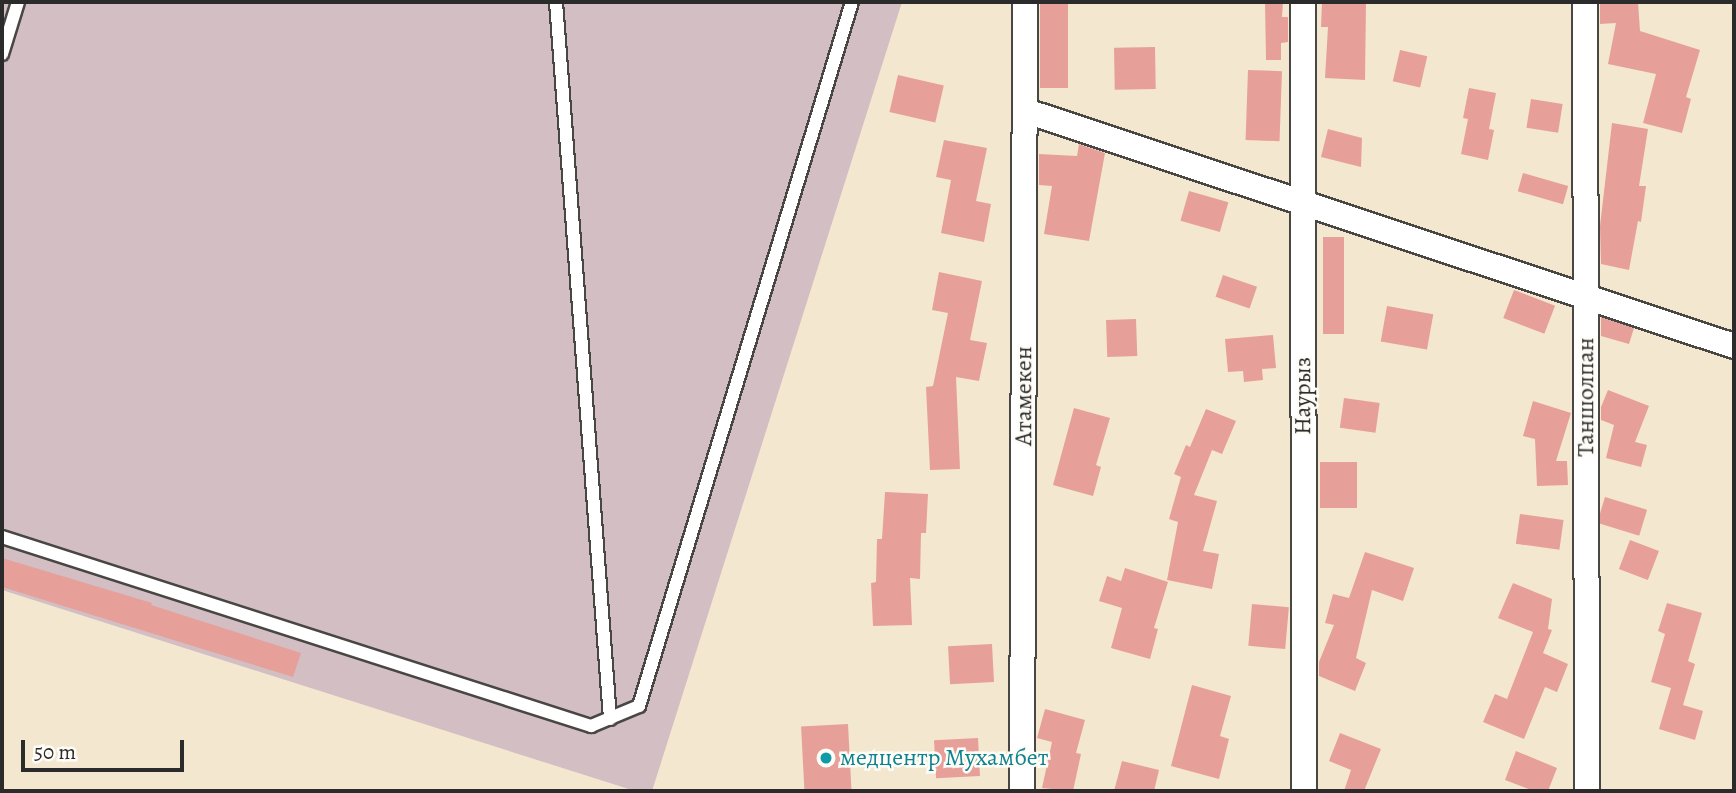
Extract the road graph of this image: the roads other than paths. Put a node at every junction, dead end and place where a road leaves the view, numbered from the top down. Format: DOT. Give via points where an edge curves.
graph roads {
  1 [pos="18,2"];
  2 [pos="556,2"];
  3 [pos="852,2"];
  4 [pos="1025,2"];
  5 [pos="1303,2"];
  6 [pos="1585,2"];
  7 [pos="2,54"];
  8 [pos="1026,111"];
  9 [pos="1302,205"];
  10 [pos="1585,297"];
  11 [pos="1734,346"];
  12 [pos="2,537"];
  13 [pos="610,719"];
  14 [pos="1022,791"];
  15 [pos="1304,791"];
  16 [pos="1587,791"];
  1 -- 7 [label="lane"];
  2 -- 13 [label="lane"];
  3 -- 13 [label="lane" via="639,706"];
  4 -- 8 [label="street, Атамекен"];
  5 -- 9 [label="street, Наурыз"];
  6 -- 10 [label="street, Таншолпан"];
  8 -- 9 [label="street"];
  8 -- 14 [label="street, Атамекен"];
  9 -- 10 [label="street"];
  9 -- 15 [label="street, Наурыз"];
  10 -- 11 [label="street"];
  10 -- 16 [label="street, Таншолпан"];
  12 -- 13 [label="lane" via="591,726"];
}
